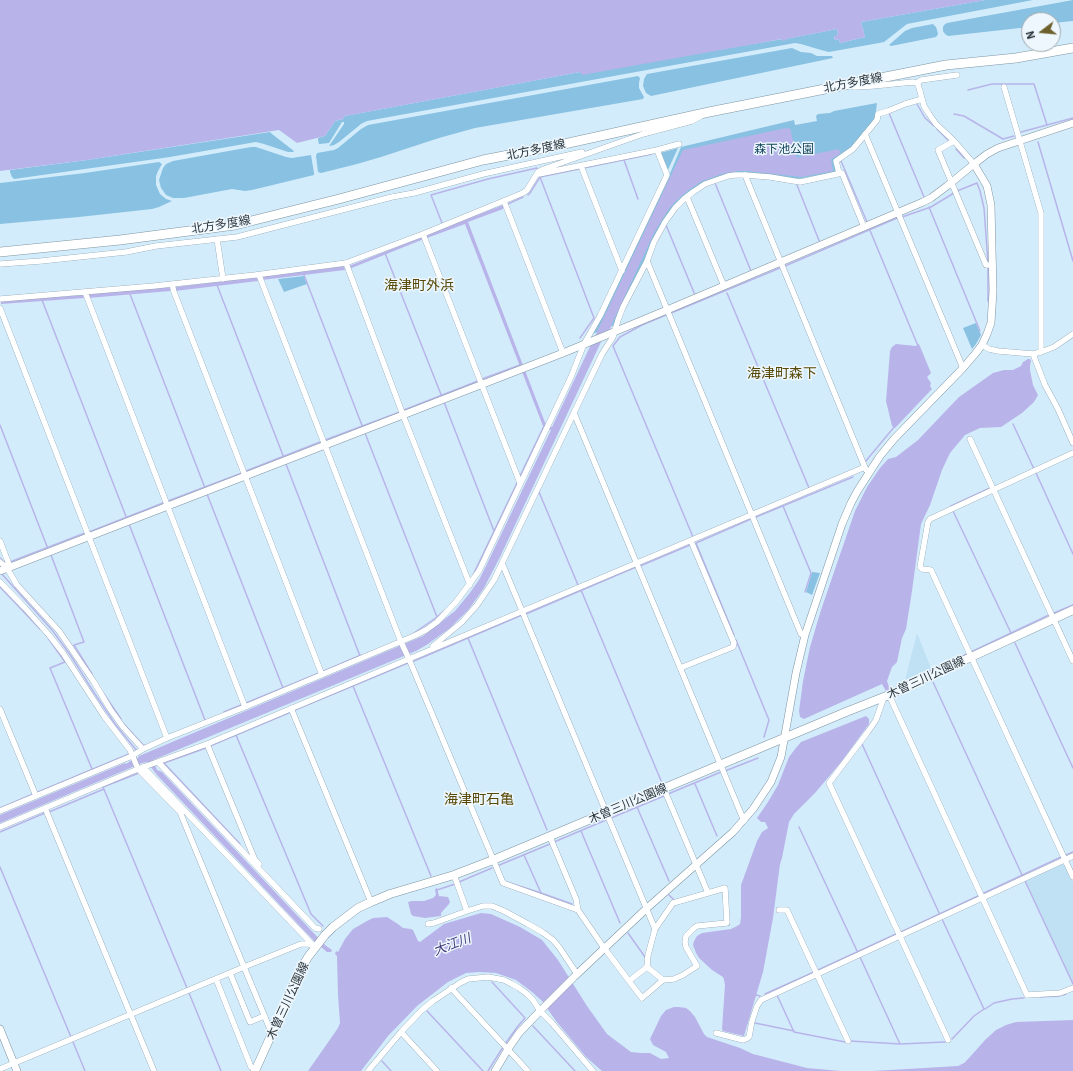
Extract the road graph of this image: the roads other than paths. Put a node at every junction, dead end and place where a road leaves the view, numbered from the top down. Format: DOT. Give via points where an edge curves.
graph roads {
  1 [pos="1073,48"];
  2 [pos="957,75"];
  3 [pos="918,84"];
  4 [pos="1004,87"];
  5 [pos="818,89"];
  6 [pos="922,99"];
  7 [pos="708,112"];
  8 [pos="1073,124"];
  9 [pos="865,134"];
  10 [pos="954,141"];
  11 [pos="1019,142"];
  12 [pos="679,144"];
  13 [pos="599,149"];
  14 [pos="657,150"];
  15 [pos="974,164"];
  16 [pos="581,166"];
  17 [pos="839,173"];
  18 [pos="536,175"];
  19 [pos="744,175"];
  20 [pos="952,182"];
  21 [pos="686,197"];
  22 [pos="504,201"];
  23 [pos="898,213"];
  24 [pos="866,226"];
  25 [pos="423,234"];
  26 [pos="217,239"];
  27 [pos="0,252"];
  28 [pos="647,261"];
  29 [pos="780,262"];
  30 [pos="0,264"];
  31 [pos="346,264"];
  32 [pos="993,265"];
  33 [pos="622,271"];
  34 [pos="259,275"];
  35 [pos="223,279"];
  36 [pos="172,284"];
  37 [pos="724,286"];
  38 [pos="85,292"];
  39 [pos="0,299"];
  40 [pos="0,308"];
  41 [pos="667,310"];
  42 [pos="614,332"];
  43 [pos="1073,336"];
  44 [pos="586,343"];
  45 [pos="982,345"];
  46 [pos="1042,352"];
  47 [pos="563,353"];
  48 [pos="1033,354"];
  49 [pos="963,368"];
  50 [pos="482,384"];
  51 [pos="574,413"];
  52 [pos="404,415"];
  53 [pos="970,438"];
  54 [pos="1073,443"];
  55 [pos="324,445"];
  56 [pos="1073,453"];
  57 [pos="865,467"];
  58 [pos="867,475"];
  59 [pos="245,476"];
  60 [pos="520,483"];
  61 [pos="994,490"];
  62 [pos="168,506"];
  63 [pos="752,515"];
  64 [pos="89,537"];
  65 [pos="0,541"];
  66 [pos="691,541"];
  67 [pos="0,562"];
  68 [pos="502,563"];
  69 [pos="636,563"];
  70 [pos="6,569"];
  71 [pos="12,576"];
  72 [pos="0,582"];
  73 [pos="470,585"];
  74 [pos="1073,610"];
  75 [pos="522,611"];
  76 [pos="1054,619"];
  77 [pos="805,635"];
  78 [pos="401,643"];
  79 [pos="72,645"];
  80 [pos="428,650"];
  81 [pos="971,657"];
  82 [pos="408,658"];
  83 [pos="1073,662"];
  84 [pos="680,668"];
  85 [pos="322,675"];
  86 [pos="886,696"];
  87 [pos="245,707"];
  88 [pos="291,708"];
  89 [pos="0,709"];
  90 [pos="166,738"];
  91 [pos="784,738"];
  92 [pos="207,744"];
  93 [pos="142,750"];
  94 [pos="133,756"];
  95 [pos="157,763"];
  96 [pos="720,765"];
  97 [pos="141,768"];
  98 [pos="664,789"];
  99 [pos="36,796"];
  100 [pos="45,808"];
  101 [pos="0,811"];
  102 [pos="607,813"];
  103 [pos="744,820"];
  104 [pos="0,827"];
  105 [pos="550,836"];
  106 [pos="1073,856"];
  107 [pos="493,860"];
  108 [pos="1065,860"];
  109 [pos="695,865"];
  110 [pos="454,875"];
  111 [pos="1073,877"];
  112 [pos="708,893"];
  113 [pos="982,898"];
  114 [pos="371,902"];
  115 [pos="646,909"];
  116 [pos="578,910"];
  117 [pos="778,910"];
  118 [pos="467,911"];
  119 [pos="428,924"];
  120 [pos="319,929"];
  121 [pos="655,929"];
  122 [pos="900,936"];
  123 [pos="320,942"];
  124 [pos="605,948"];
  125 [pos="244,967"];
  126 [pos="647,967"];
  127 [pos="230,974"];
  128 [pos="817,974"];
  129 [pos="575,975"];
  130 [pos="216,979"];
  131 [pos="663,980"];
  132 [pos="630,981"];
  133 [pos="451,988"];
  134 [pos="1073,988"];
  135 [pos="541,1010"];
  136 [pos="130,1015"];
  137 [pos="264,1016"];
  138 [pos="0,1029"];
  139 [pos="401,1032"];
  140 [pos="716,1033"];
  141 [pos="272,1034"];
  142 [pos="948,1040"];
  143 [pos="848,1041"];
  144 [pos="508,1049"];
  145 [pos="14,1063"];
  146 [pos="0,1069"];
  147 [pos="255,1070"];
  148 [pos="17,1071"];
  149 [pos="154,1071"];
  150 [pos="368,1071"];
  151 [pos="437,1071"];
  152 [pos="494,1071"];
  153 [pos="528,1071"];
  154 [pos="593,1071"];
  1 -- 5 [label="main road, 北方多度線" via="1016,58 946,64"];
  2 -- 3 [label="street" via="921,80"];
  3 -- 5 [label="street" via="913,82"];
  3 -- 6 [label="street"];
  4 -- 11 [label="street"];
  5 -- 7 [label="main road, 北方多度線"];
  6 -- 9 [label="street" via="878,114 877,120"];
  6 -- 10 [label="street" via="936,124"];
  7 -- 13 [label="street" via="692,121"];
  7 -- 27 [label="main road, 北方多度線" via="483,160 235,225"];
  8 -- 11 [label="street"];
  9 -- 17 [label="street" via="853,149 836,160"];
  9 -- 23 [label="street"];
  10 -- 15 [label="street"];
  10 -- 20 [label="street" via="938,150"];
  11 -- 15 [label="street" via="998,148"];
  11 -- 46 [label="street" via="1041,213"];
  12 -- 14 [label="street"];
  13 -- 18 [label="street" via="544,169"];
  13 -- 26 [label="street" via="505,168 237,237"];
  14 -- 16 [label="street"];
  14 -- 33 [label="street" via="667,175"];
  15 -- 20 [label="street"];
  15 -- 32 [label="street" via="987,186 991,204"];
  16 -- 18 [label="street"];
  16 -- 33 [label="street"];
  17 -- 19 [label="street" via="800,182"];
  17 -- 24 [label="street" via="842,173"];
  18 -- 22 [label="street" via="527,190"];
  19 -- 21 [label="street" via="728,176 705,184"];
  19 -- 29 [label="street"];
  20 -- 23 [label="street" via="931,198"];
  20 -- 32 [label="street" via="986,265"];
  21 -- 28 [label="street" via="665,222"];
  21 -- 37 [label="street"];
  22 -- 25 [label="street"];
  22 -- 47 [label="street"];
  23 -- 24 [label="street"];
  23 -- 49 [label="street"];
  24 -- 29 [label="street"];
  25 -- 31 [label="street"];
  25 -- 50 [label="street"];
  26 -- 30 [label="street" via="126,252"];
  26 -- 35 [label="street"];
  28 -- 41 [label="street"];
  28 -- 42 [label="street" via="623,307"];
  29 -- 37 [label="street"];
  29 -- 57 [label="street"];
  31 -- 34 [label="street"];
  31 -- 52 [label="street"];
  32 -- 45 [label="street" via="991,323"];
  33 -- 44 [label="street"];
  34 -- 35 [label="street"];
  34 -- 55 [label="street"];
  35 -- 36 [label="street"];
  36 -- 38 [label="street"];
  36 -- 59 [label="street"];
  37 -- 41 [label="street"];
  38 -- 39 [label="street"];
  38 -- 62 [label="street"];
  40 -- 64 [label="street"];
  41 -- 42 [label="street"];
  41 -- 63 [label="street"];
  42 -- 44 [label="street"];
  42 -- 51 [label="street"];
  43 -- 46 [label="street"];
  44 -- 47 [label="street"];
  44 -- 60 [label="street"];
  45 -- 48 [label="street" via="998,351"];
  45 -- 49 [label="street"];
  46 -- 48 [label="street"];
  47 -- 50 [label="street"];
  48 -- 54 [label="street" via="1045,386"];
  49 -- 58 [label="street" via="894,439"];
  50 -- 52 [label="street"];
  50 -- 60 [label="street"];
  51 -- 68 [label="street"];
  51 -- 69 [label="street"];
  52 -- 55 [label="street"];
  52 -- 73 [label="street"];
  53 -- 61 [label="street"];
  55 -- 59 [label="street"];
  55 -- 78 [label="street"];
  56 -- 61 [label="street"];
  57 -- 58 [label="street"];
  57 -- 63 [label="street"];
  58 -- 77 [label="street" via="842,524"];
  59 -- 62 [label="street"];
  59 -- 85 [label="street"];
  60 -- 73 [label="street"];
  61 -- 76 [label="street"];
  61 -- 81 [label="street" via="930,519 920,567 931,570"];
  62 -- 64 [label="street"];
  62 -- 87 [label="street"];
  63 -- 66 [label="street"];
  63 -- 77 [label="street" via="801,634"];
  64 -- 70 [label="street"];
  64 -- 90 [label="street"];
  65 -- 70 [label="street"];
  66 -- 69 [label="street"];
  66 -- 84 [label="street" via="734,643 733,647"];
  67 -- 70 [label="street"];
  68 -- 75 [label="street"];
  68 -- 80 [label="street" via="477,605 456,628"];
  69 -- 75 [label="street"];
  69 -- 84 [label="street"];
  70 -- 71 [label="street"];
  71 -- 79 [label="street" via="61,629"];
  71 -- 93 [label="street" via="59,631 110,709"];
  72 -- 94 [label="street" via="26,608 63,653"];
  73 -- 78 [label="street" via="437,622"];
  74 -- 76 [label="main road, 木曽三川公園線"];
  75 -- 80 [label="street"];
  75 -- 102 [label="street"];
  76 -- 81 [label="main road, 木曽三川公園線"];
  76 -- 83 [label="street"];
  77 -- 91 [label="street"];
  78 -- 82 [label="street"];
  78 -- 85 [label="street"];
  80 -- 82 [label="street"];
  81 -- 86 [label="main road, 木曽三川公園線"];
  81 -- 108 [label="street"];
  82 -- 88 [label="street"];
  82 -- 107 [label="street"];
  84 -- 96 [label="street"];
  85 -- 87 [label="street"];
  86 -- 91 [label="main road, 木曽三川公園線"];
  86 -- 113 [label="street"];
  86 -- 122 [label="street" via="876,720 829,783"];
  87 -- 90 [label="street"];
  88 -- 92 [label="street"];
  88 -- 114 [label="street"];
  89 -- 99 [label="street"];
  90 -- 93 [label="street"];
  91 -- 96 [label="main road, 木曽三川公園線"];
  91 -- 103 [label="street" via="781,757 770,782"];
  92 -- 95 [label="street"];
  92 -- 120 [label="street" via="255,860"];
  93 -- 94 [label="street"];
  94 -- 97 [label="street"];
  94 -- 99 [label="street"];
  95 -- 97 [label="street"];
  95 -- 120 [label="street" via="315,928"];
  96 -- 98 [label="main road, 木曽三川公園線"];
  96 -- 103 [label="street"];
  97 -- 100 [label="street"];
  97 -- 123 [label="street"];
  97 -- 125 [label="street" via="180,812"];
  98 -- 102 [label="main road, 木曽三川公園線"];
  98 -- 109 [label="street"];
  99 -- 101 [label="street"];
  100 -- 104 [label="street"];
  100 -- 136 [label="street"];
  102 -- 105 [label="main road, 木曽三川公園線"];
  102 -- 115 [label="street"];
  103 -- 109 [label="street"];
  105 -- 107 [label="main road, 木曽三川公園線"];
  105 -- 116 [label="street" via="576,899"];
  106 -- 108 [label="street"];
  107 -- 110 [label="main road, 木曽三川公園線"];
  107 -- 116 [label="street" via="502,883"];
  108 -- 111 [label="street"];
  108 -- 113 [label="street"];
  109 -- 112 [label="street"];
  109 -- 115 [label="street"];
  110 -- 114 [label="main road, 木曽三川公園線"];
  110 -- 118 [label="street"];
  112 -- 121 [label="street" via="673,904"];
  112 -- 131 [label="street" via="725,888 726,923 694,928 686,936 685,942 697,966 674,979"];
  113 -- 122 [label="street"];
  113 -- 134 [label="street" via="1027,995 1060,993"];
  114 -- 123 [label="main road, 木曽三川公園線" via="346,917"];
  115 -- 121 [label="street"];
  115 -- 124 [label="street"];
  116 -- 124 [label="street"];
  117 -- 128 [label="street" via="787,910"];
  118 -- 119 [label="street"];
  118 -- 129 [label="street" via="492,906 542,932 559,947"];
  120 -- 123 [label="street"];
  121 -- 126 [label="street"];
  122 -- 128 [label="street"];
  122 -- 142 [label="street"];
  123 -- 125 [label="street" via="301,944"];
  123 -- 141 [label="main road, 木曽三川公園線" via="301,969"];
  124 -- 129 [label="street"];
  124 -- 132 [label="street"];
  125 -- 127 [label="street"];
  125 -- 137 [label="street"];
  126 -- 131 [label="street"];
  126 -- 132 [label="street"];
  127 -- 130 [label="street"];
  127 -- 137 [label="street" via="250,1022"];
  128 -- 140 [label="street" via="761,1000 746,1039"];
  128 -- 143 [label="street"];
  129 -- 135 [label="street"];
  130 -- 136 [label="street"];
  130 -- 147 [label="street" via="251,1067"];
  131 -- 132 [label="street" via="642,998"];
  133 -- 135 [label="street" via="468,979 491,977 504,980 519,988"];
  133 -- 139 [label="street" via="433,1000"];
  133 -- 144 [label="street"];
  135 -- 144 [label="street"];
  135 -- 154 [label="street"];
  136 -- 145 [label="street"];
  136 -- 149 [label="street"];
  137 -- 141 [label="street"];
  138 -- 145 [label="street"];
  139 -- 150 [label="street"];
  139 -- 151 [label="street"];
  141 -- 147 [label="main road, 木曽三川公園線"];
  144 -- 152 [label="street"];
  144 -- 153 [label="street"];
  145 -- 146 [label="street"];
  145 -- 148 [label="street"];
}
